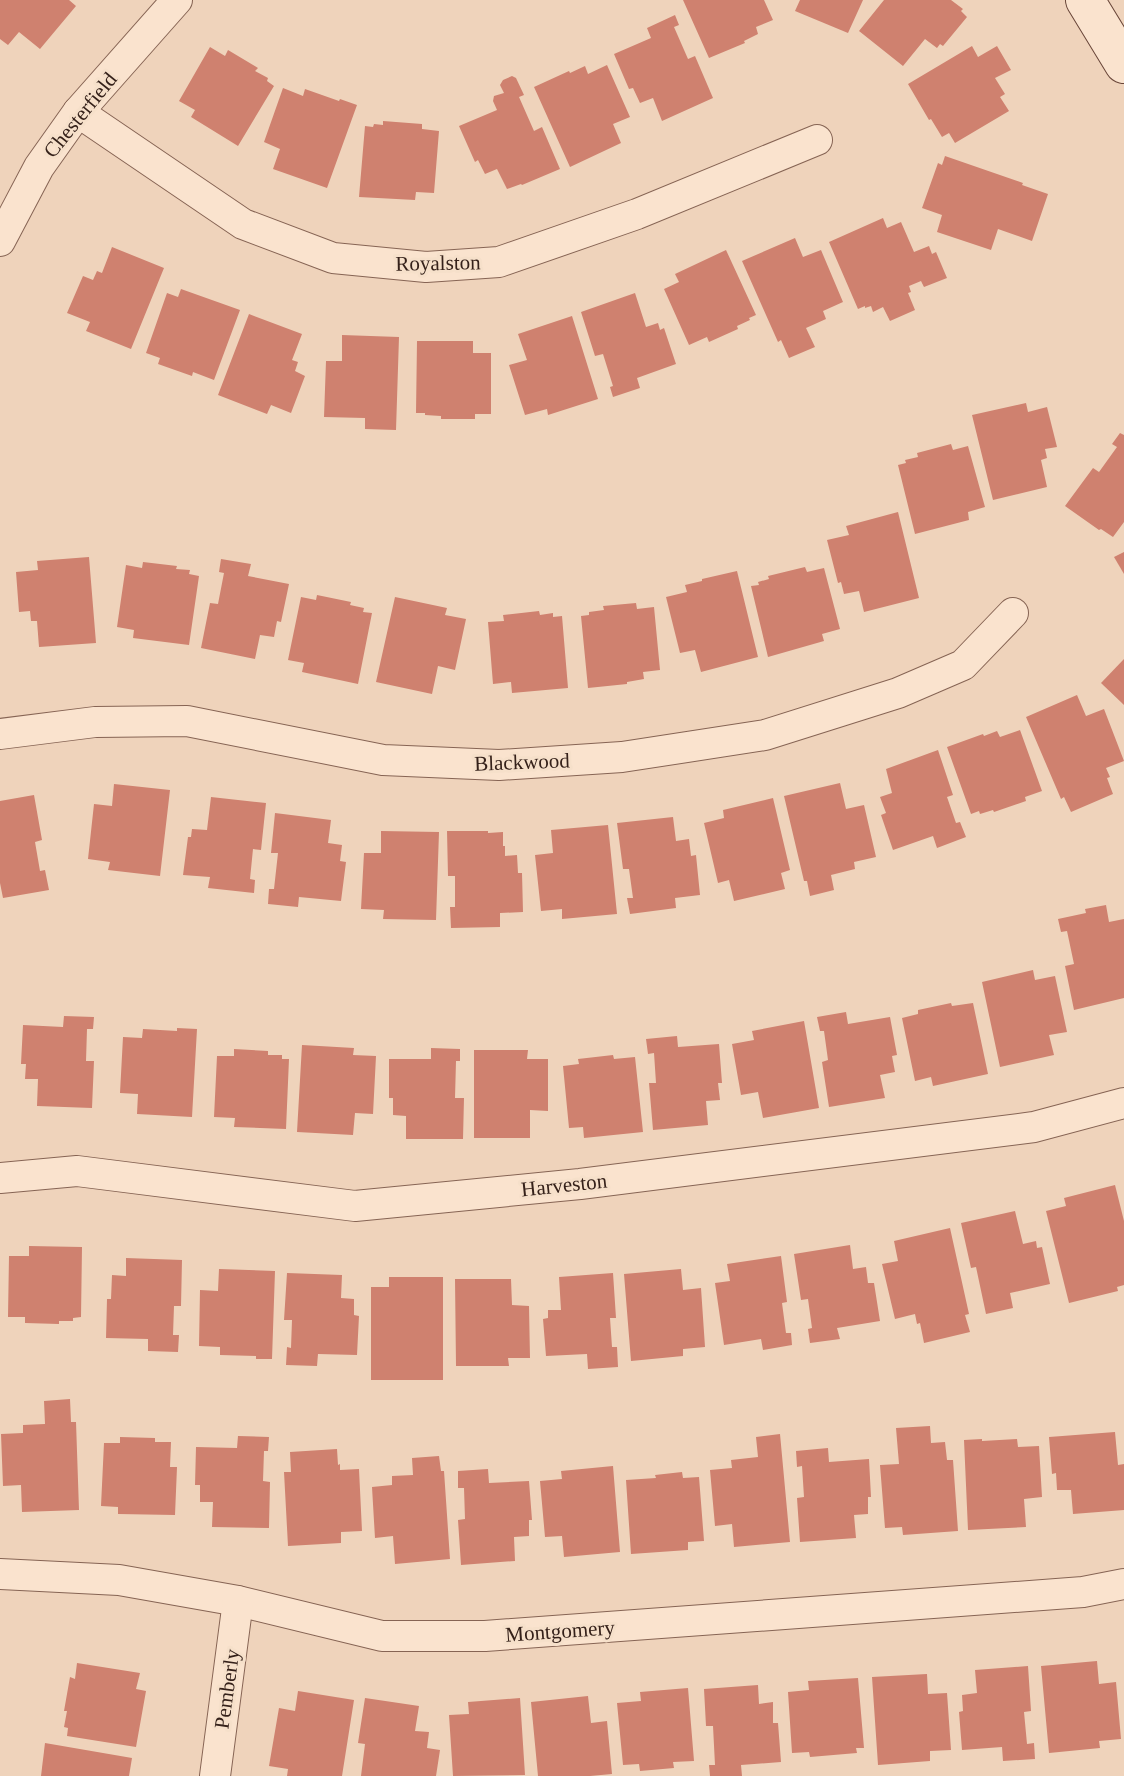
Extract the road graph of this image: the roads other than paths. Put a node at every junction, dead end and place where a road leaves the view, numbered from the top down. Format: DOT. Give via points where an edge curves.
graph roads {
  1 [pos="177,0"];
  2 [pos="1085,0"];
  3 [pos="1124,64"];
  4 [pos="78,112"];
  5 [pos="817,140"];
  6 [pos="0,241"];
  7 [pos="1013,613"];
  8 [pos="0,734"];
  9 [pos="1124,1103"];
  10 [pos="0,1178"];
  11 [pos="0,1574"];
  12 [pos="1124,1584"];
  13 [pos="239,1601"];
  14 [pos="215,1776"];
  1 -- 4 [label="street, Chesterfield"];
  2 -- 3 [label="main road"];
  4 -- 5 [label="street, Royalston" via="243,224 333,258 426,267 499,262 637,214"];
  4 -- 6 [label="street, Chesterfield" via="38,167"];
  7 -- 8 [label="street, Blackwood" via="962,665 898,693 765,735 622,757 499,765 383,760 187,721 95,722"];
  9 -- 10 [label="street, Harveston" via="1034,1127 580,1184 355,1206 77,1171"];
  11 -- 13 [label="street, Montgomery" via="119,1580"];
  12 -- 13 [label="street, Montgomery" via="1083,1592 485,1636 382,1636"];
  13 -- 14 [label="street, Pemberly"];
}
